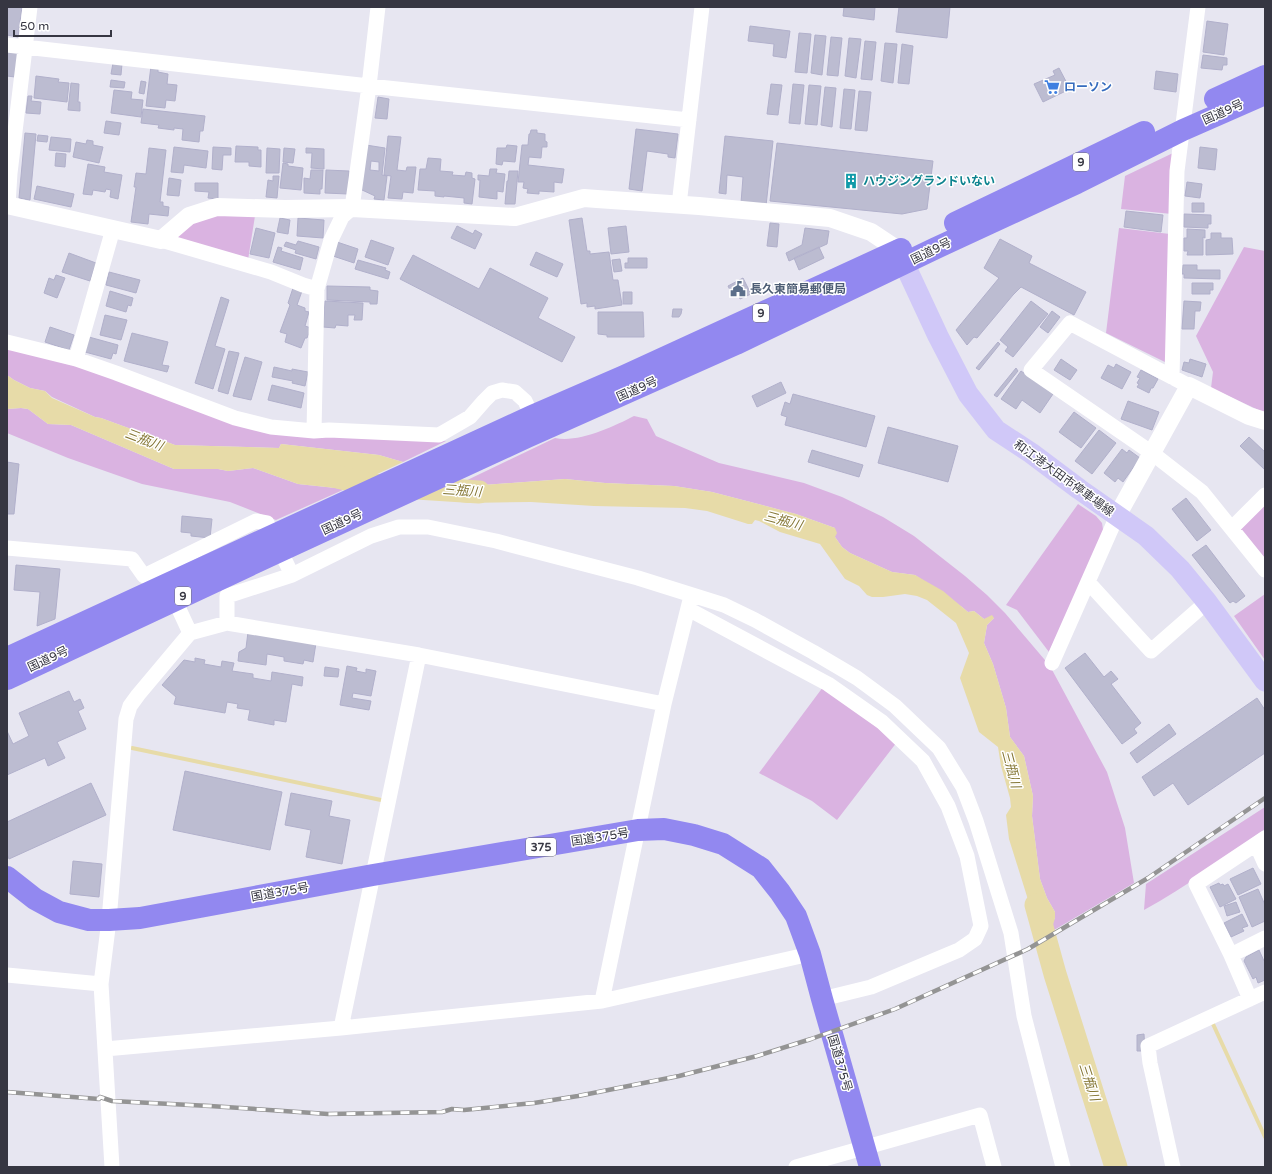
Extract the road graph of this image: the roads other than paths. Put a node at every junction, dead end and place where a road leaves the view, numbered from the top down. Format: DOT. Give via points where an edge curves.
graph roads {
  1 [pos="30,7"];
  2 [pos="378,7"];
  3 [pos="702,7"];
  4 [pos="1198,7"];
  5 [pos="7,45"];
  6 [pos="25,47"];
  7 [pos="1265,76"];
  8 [pos="369,86"];
  9 [pos="1265,94"];
  10 [pos="689,120"];
  11 [pos="1184,121"];
  12 [pos="8,205"];
  13 [pos="679,205"];
  14 [pos="352,208"];
  15 [pos="113,229"];
  16 [pos="161,240"];
  17 [pos="902,257"];
  18 [pos="317,289"];
  19 [pos="7,342"];
  20 [pos="76,359"];
  21 [pos="1172,377"];
  22 [pos="1189,386"];
  23 [pos="576,406"];
  24 [pos="1265,421"];
  25 [pos="530,426"];
  26 [pos="314,431"];
  27 [pos="1152,453"];
  28 [pos="1265,495"];
  29 [pos="1117,516"];
  30 [pos="1232,528"];
  31 [pos="277,543"];
  32 [pos="7,548"];
  33 [pos="1265,570"];
  34 [pos="292,575"];
  35 [pos="1088,582"];
  36 [pos="171,592"];
  37 [pos="692,594"];
  38 [pos="1207,602"];
  39 [pos="688,609"];
  40 [pos="227,623"];
  41 [pos="190,633"];
  42 [pos="419,655"];
  43 [pos="7,658"];
  44 [pos="1052,663"];
  45 [pos="7,679"];
  46 [pos="1265,681"];
  47 [pos="664,704"];
  48 [pos="638,830"];
  49 [pos="1260,841"];
  50 [pos="1265,864"];
  51 [pos="373,875"];
  52 [pos="7,877"];
  53 [pos="109,920"];
  54 [pos="1265,938"];
  55 [pos="810,954"];
  56 [pos="1232,955"];
  57 [pos="7,975"];
  58 [pos="101,984"];
  59 [pos="1265,992"];
  60 [pos="822,999"];
  61 [pos="1250,1000"];
  62 [pos="602,1001"];
  63 [pos="341,1028"];
  64 [pos="106,1049"];
  65 [pos="867,1157"];
  66 [pos="112,1167"];
  67 [pos="796,1167"];
  68 [pos="994,1167"];
  69 [pos="1063,1167"];
  70 [pos="1173,1167"];
  1 -- 6 [label="street"];
  2 -- 8 [label="street"];
  3 -- 10 [label="street"];
  4 -- 11 [label="street"];
  5 -- 6 [label="street"];
  6 -- 8 [label="street"];
  6 -- 12 [label="street"];
  7 -- 11 [label="highway, 国道9号 / 9"];
  8 -- 10 [label="street"];
  8 -- 14 [label="street"];
  9 -- 11 [label="highway, 国道9号 / 9"];
  10 -- 13 [label="street"];
  11 -- 17 [label="highway, 国道9号 / 9"];
  11 -- 21 [label="street" via="1177,171"];
  12 -- 15 [label="street"];
  13 -- 14 [label="street" via="584,198 515,217"];
  13 -- 17 [label="street" via="830,218 872,232"];
  14 -- 16 [label="street" via="217,207 189,216"];
  14 -- 18 [label="street" via="342,217 331,240"];
  15 -- 16 [label="street"];
  15 -- 20 [label="street"];
  16 -- 18 [label="street" via="271,272"];
  17 -- 23 [label="highway, 国道9号 / 9" via="624,376"];
  17 -- 23 [label="highway, 国道9号 / 9" via="736,344 642,387"];
  17 -- 29 [label="main road, 和江港大田市停車場線" via="968,394 996,430"];
  18 -- 26 [label="street"];
  19 -- 20 [label="street"];
  20 -- 26 [label="street" via="235,418 272,427"];
  21 -- 22 [label="street"];
  21 -- 27 [label="street" via="1070,323 1031,370"];
  22 -- 24 [label="street" via="1249,416"];
  22 -- 27 [label="street"];
  23 -- 25 [label="highway, 国道9号 / 9"];
  25 -- 26 [label="street" via="525,401 515,392 502,390 484,400 470,417 439,435"];
  25 -- 31 [label="highway, 国道9号 / 9" via="359,514"];
  25 -- 31 [label="highway, 国道9号 / 9" via="498,432 313,517"];
  27 -- 29 [label="street"];
  27 -- 30 [label="street" via="1202,492"];
  28 -- 30 [label="street"];
  29 -- 35 [label="street"];
  29 -- 38 [label="main road, 和江港大田市停車場線" via="1146,536 1180,569"];
  30 -- 33 [label="street"];
  31 -- 32 [label="street" via="267,523 256,521 144,576 132,559"];
  31 -- 34 [label="street"];
  31 -- 36 [label="highway, 国道9号 / 9"];
  34 -- 37 [label="street" via="371,536 399,527 428,527 496,541"];
  34 -- 40 [label="street" via="226,596"];
  35 -- 38 [label="street" via="1151,651"];
  35 -- 44 [label="street"];
  36 -- 41 [label="street"];
  36 -- 43 [label="highway, 国道9号 / 9"];
  36 -- 45 [label="highway, 国道9号 / 9"];
  37 -- 39 [label="street"];
  37 -- 69 [label="street" via="724,605 755,620 857,678 895,706 939,748 963,787 1011,933 1024,1016"];
  38 -- 46 [label="main road, 和江港大田市停車場線"];
  39 -- 47 [label="street"];
  39 -- 60 [label="street" via="828,684 882,722 923,761 948,806 966,856 980,926 975,939 960,950 871,987"];
  40 -- 41 [label="street"];
  40 -- 42 [label="street"];
  41 -- 53 [label="street" via="138,695 130,706 126,719"];
  42 -- 47 [label="street"];
  42 -- 51 [label="street"];
  47 -- 48 [label="street"];
  48 -- 51 [label="highway, 国道375号 / 375"];
  48 -- 55 [label="highway, 国道375号 / 375" via="664,829 702,837 723,844 761,868 796,916"];
  48 -- 62 [label="street"];
  49 -- 50 [label="street"];
  49 -- 56 [label="street" via="1196,884"];
  51 -- 53 [label="highway, 国道375号 / 375" via="140,918"];
  51 -- 63 [label="street"];
  52 -- 53 [label="highway, 国道375号 / 375" via="35,899 59,912 89,920"];
  53 -- 58 [label="street"];
  54 -- 56 [label="street"];
  55 -- 60 [label="highway, 国道375号 / 375"];
  55 -- 62 [label="street"];
  56 -- 61 [label="street"];
  57 -- 58 [label="street"];
  58 -- 64 [label="street"];
  59 -- 61 [label="street"];
  60 -- 65 [label="highway, 国道375号 / 375"];
  61 -- 70 [label="street" via="1148,1046"];
  62 -- 63 [label="street"];
  63 -- 64 [label="street"];
  64 -- 66 [label="street"];
  65 -- 67 [label="street"];
  65 -- 68 [label="street" via="980,1115"];
}
